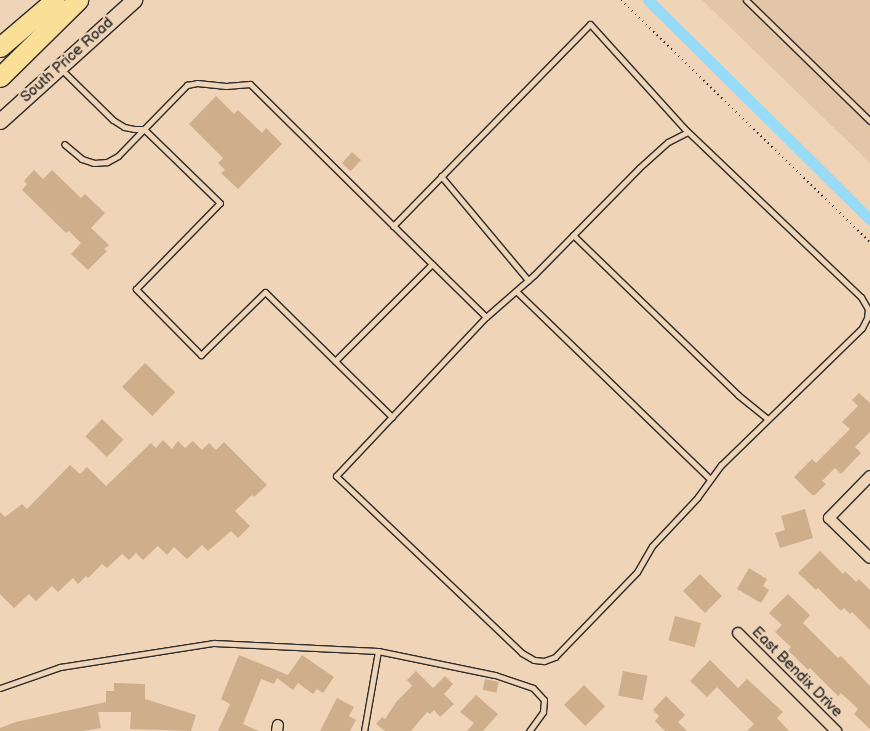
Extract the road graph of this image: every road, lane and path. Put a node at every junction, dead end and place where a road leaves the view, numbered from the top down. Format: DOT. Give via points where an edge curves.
graph roads {
  1 [pos="55,0"];
  2 [pos="78,0"];
  3 [pos="134,0"];
  4 [pos="620,0"];
  5 [pos="746,0"];
  6 [pos="0,47"];
  7 [pos="58,66"];
  8 [pos="0,77"];
  9 [pos="0,121"];
  10 [pos="870,121"];
  11 [pos="144,129"];
  12 [pos="688,132"];
  13 [pos="64,144"];
  14 [pos="441,176"];
  15 [pos="393,226"];
  16 [pos="573,235"];
  17 [pos="870,242"];
  18 [pos="432,264"];
  19 [pos="528,280"];
  20 [pos="516,291"];
  21 [pos="486,317"];
  22 [pos="335,361"];
  23 [pos="392,417"];
  24 [pos="768,419"];
  25 [pos="870,476"];
  26 [pos="710,479"];
  27 [pos="870,558"];
  28 [pos="738,633"];
  29 [pos="378,651"];
  30 [pos="0,688"];
  31 [pos="364,731"];
  32 [pos="529,731"];
  33 [pos="836,731"];
  1 -- 6 [label="highway"];
  2 -- 8 [label="highway"];
  3 -- 7 [label="main road, South Price Road"];
  4 -- 17 [label="path"];
  5 -- 10 [label="lane"];
  7 -- 9 [label="main road, South Price Road"];
  7 -- 11 [label="lane" via="113,120 124,127"];
  11 -- 13 [label="lane" via="118,156 107,162 94,163 82,159"];
  11 -- 15 [label="lane" via="188,85 197,82 226,86 250,84"];
  11 -- 22 [label="lane" via="220,203 136,289 201,355 264,292"];
  12 -- 14 [label="lane" via="590,24"];
  12 -- 16 [label="lane" via="668,142"];
  12 -- 24 [label="lane" via="861,297 868,308 862,328"];
  14 -- 15 [label="lane"];
  14 -- 19 [label="lane"];
  15 -- 18 [label="lane"];
  16 -- 19 [label="lane"];
  16 -- 24 [label="lane" via="738,395"];
  18 -- 21 [label="lane"];
  18 -- 22 [label="lane"];
  19 -- 20 [label="lane"];
  20 -- 21 [label="lane"];
  20 -- 26 [label="lane"];
  21 -- 23 [label="lane"];
  22 -- 23 [label="lane"];
  23 -- 26 [label="lane" via="336,476 522,653 534,660 555,657 637,572 652,546 698,497"];
  24 -- 26 [label="lane"];
  25 -- 27 [label="street" via="829,518"];
  28 -- 33 [label="street, East Bendix Drive"];
  29 -- 30 [label="lane" via="214,643 60,667"];
  29 -- 31 [label="lane"];
  29 -- 32 [label="lane" via="495,675 533,688 544,700 543,712"];
}
